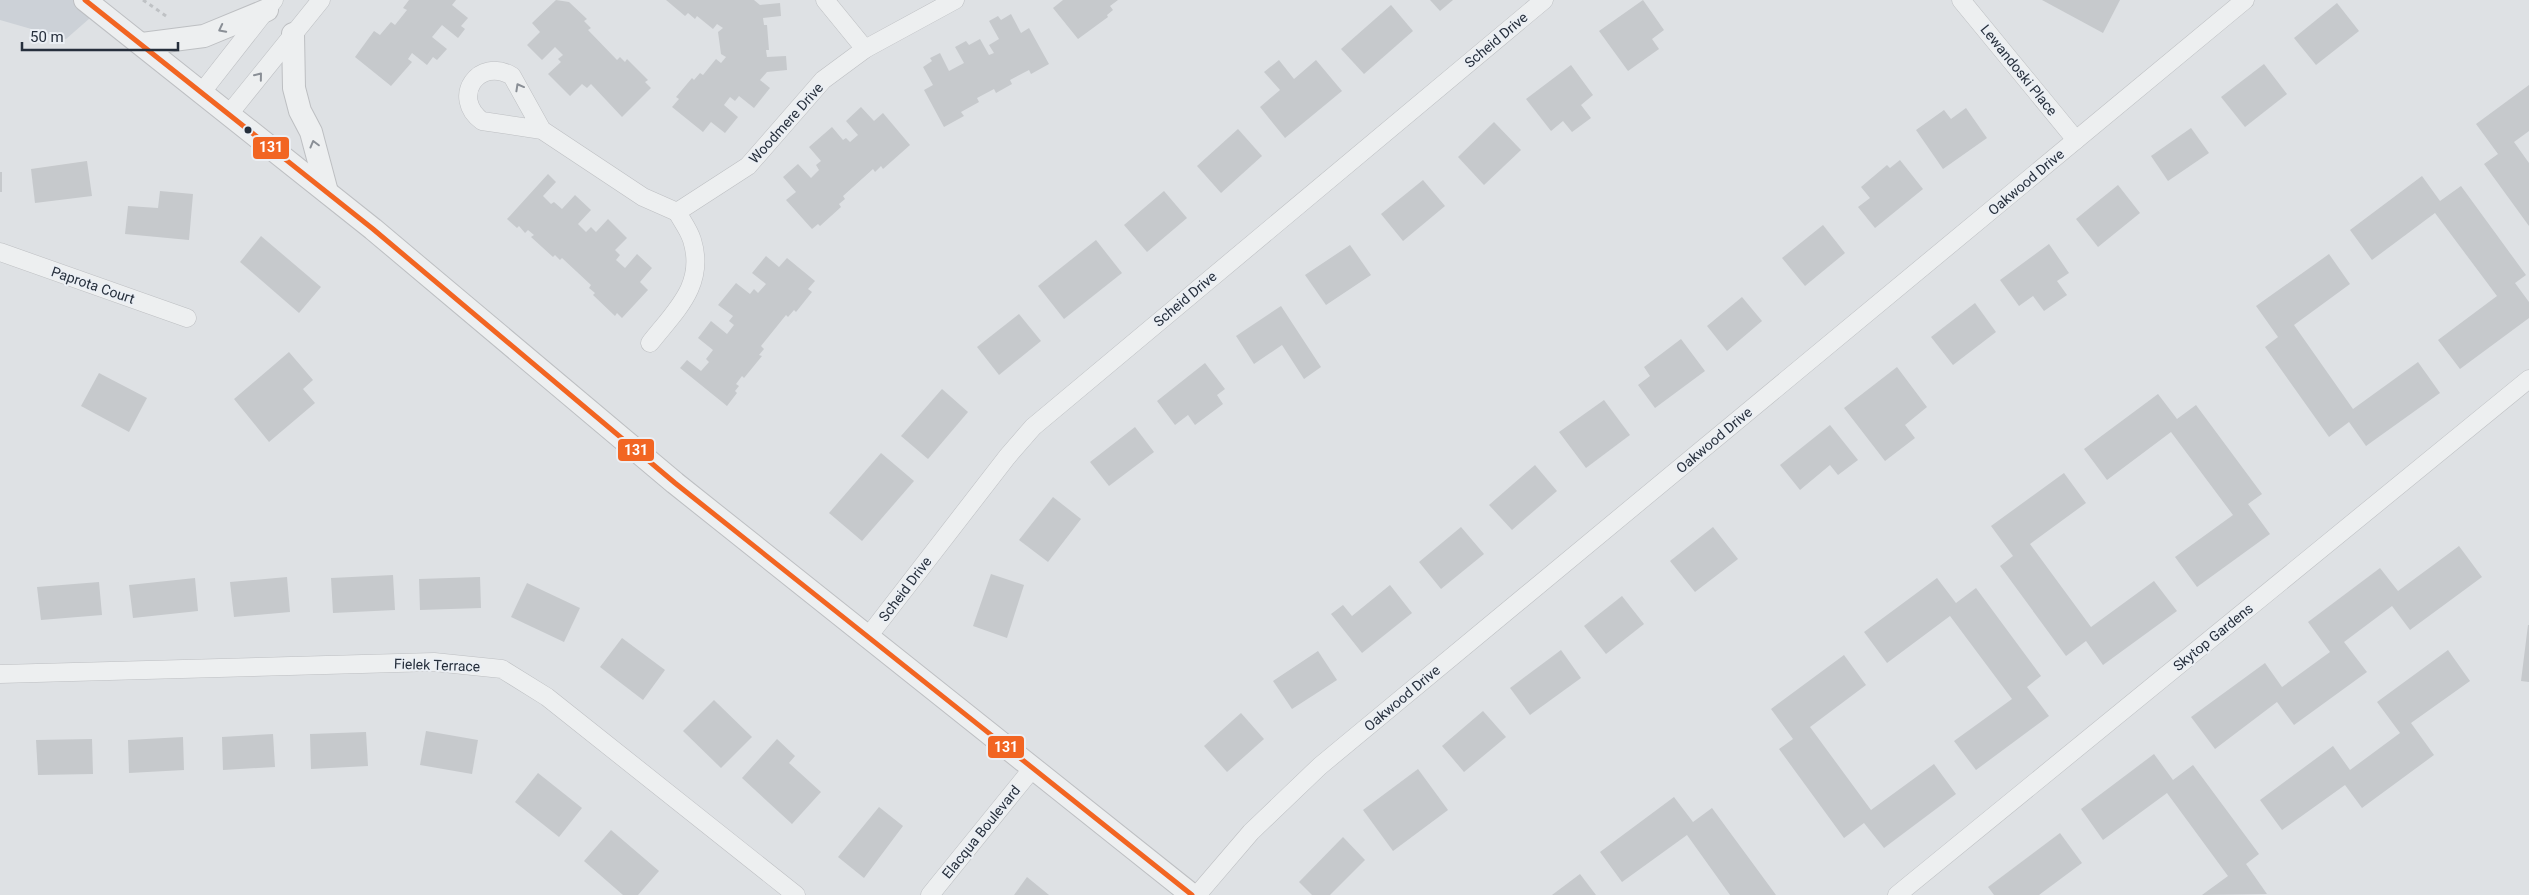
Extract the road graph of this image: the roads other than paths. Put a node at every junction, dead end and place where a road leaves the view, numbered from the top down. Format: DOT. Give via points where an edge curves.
graph roads {
  1 [pos="85,0"];
  2 [pos="321,0"];
  3 [pos="825,0"];
  4 [pos="954,0"];
  5 [pos="1544,0"];
  6 [pos="1961,0"];
  7 [pos="2245,0"];
  8 [pos="270,5"];
  9 [pos="293,34"];
  10 [pos="142,44"];
  11 [pos="865,50"];
  12 [pos="202,92"];
  13 [pos="229,114"];
  14 [pos="542,130"];
  15 [pos="2076,140"];
  16 [pos="326,192"];
  17 [pos="677,212"];
  18 [pos="0,252"];
  19 [pos="187,318"];
  20 [pos="650,343"];
  21 [pos="2529,379"];
  22 [pos="867,638"];
  23 [pos="0,674"];
  24 [pos="1032,769"];
  25 [pos="796,895"];
  26 [pos="930,895"];
  27 [pos="1192,895"];
  28 [pos="1197,895"];
  29 [pos="1897,895"];
  1 -- 10 [label="street"];
  2 -- 9 [label="street"];
  3 -- 11 [label="street"];
  4 -- 11 [label="street, Woodmere Drive"];
  5 -- 22 [label="street, Scheid Drive" via="1033,427"];
  6 -- 15 [label="street, Lewandoski Place"];
  7 -- 15 [label="street, Oakwood Drive"];
  8 -- 10 [label="street, one-way" via="204,36"];
  8 -- 12 [label="street"];
  13 -- 9 [label="street, one-way"];
  16 -- 9 [label="street, one-way" via="294,88"];
  10 -- 12 [label="street"];
  11 -- 17 [label="street, Woodmere Drive" via="823,80 748,166"];
  12 -- 13 [label="street"];
  13 -- 16 [label="street"];
  14 -- 17 [label="street" via="643,197"];
  15 -- 28 [label="street, Oakwood Drive" via="1320,766 1251,832"];
  16 -- 22 [label="street" via="675,483"];
  17 -- 20 [label="street" via="692,240 696,266 690,293"];
  18 -- 19 [label="street, Paprota Court"];
  21 -- 29 [label="street, Skytop Gardens"];
  22 -- 24 [label="street"];
  23 -- 25 [label="street, Fielek Terrace" via="434,662 502,669 547,697"];
  24 -- 26 [label="street, Elacqua Boulevard"];
  24 -- 27 [label="street"];
}
